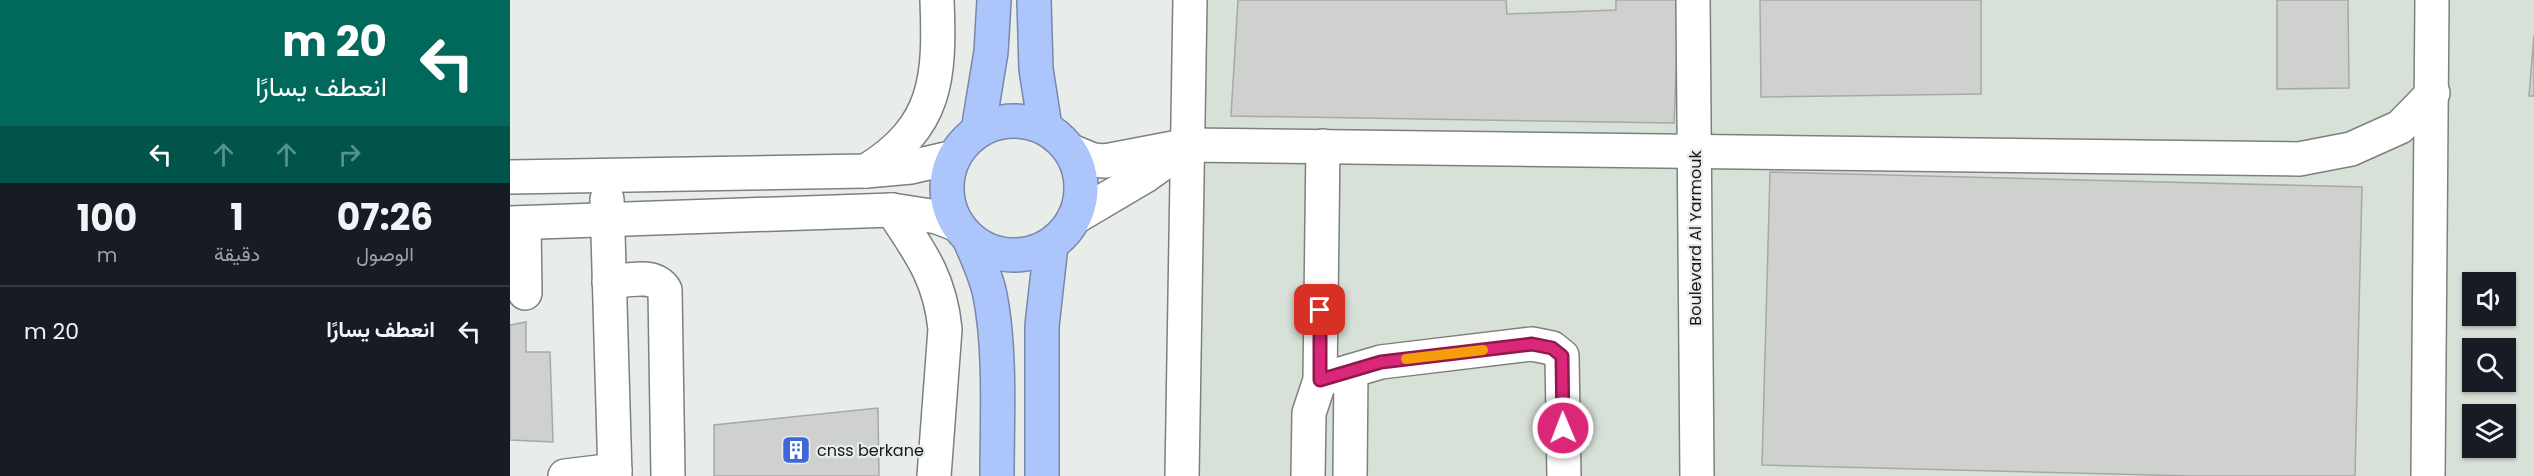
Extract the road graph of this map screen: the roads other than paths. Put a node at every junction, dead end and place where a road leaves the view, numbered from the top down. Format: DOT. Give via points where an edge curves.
graph roads {
  1 [pos="937,0"];
  2 [pos="993,0"];
  3 [pos="1034,0"];
  4 [pos="1190,0"];
  5 [pos="1693,0"];
  6 [pos="2432,0"];
  7 [pos="2433,93"];
  8 [pos="1045,127"];
  9 [pos="978,131"];
  10 [pos="1188,145"];
  11 [pos="1323,146"];
  12 [pos="1071,151"];
  13 [pos="1694,151"];
  14 [pos="954,157"];
  15 [pos="866,171"];
  16 [pos="607,175"];
  17 [pos="510,177"];
  18 [pos="892,210"];
  19 [pos="1074,218"];
  20 [pos="608,220"];
  21 [pos="517,223"];
  22 [pos="964,232"];
  23 [pos="1051,245"];
  24 [pos="609,282"];
  25 [pos="525,293"];
  26 [pos="1351,371"];
  27 [pos="1320,380"];
  28 [pos="615,473"];
  29 [pos="565,476"];
  30 [pos="668,476"];
  31 [pos="934,476"];
  32 [pos="998,476"];
  33 [pos="1042,476"];
  34 [pos="1182,476"];
  35 [pos="1308,476"];
  36 [pos="1350,476"];
  37 [pos="1564,476"];
  38 [pos="1697,476"];
  39 [pos="2428,476"];
  1 -- 15 [label="street" via="938,68 926,108 902,145"];
  2 -- 9 [label="highway" via="991,52"];
  3 -- 8 [label="highway" via="1036,69"];
  4 -- 10 [label="street"];
  5 -- 13 [label="street, Boulevard Al Yarmouk"];
  6 -- 7 [label="street"];
  7 -- 13 [label="street" via="2400,127 2351,149 2299,159"];
  7 -- 39 [label="street"];
  8 -- 9 [label="highway" via="1011,120"];
  8 -- 12 [label="highway"];
  9 -- 14 [label="highway"];
  10 -- 11 [label="street"];
  10 -- 12 [label="street" via="1105,161"];
  10 -- 19 [label="street"];
  10 -- 34 [label="street"];
  11 -- 13 [label="street"];
  11 -- 27 [label="street"];
  12 -- 19 [label="highway" via="1082,184"];
  13 -- 38 [label="street, Boulevard Al Yarmouk"];
  14 -- 15 [label="street" via="911,167"];
  14 -- 22 [label="highway" via="947,192"];
  15 -- 16 [label="street"];
  16 -- 17 [label="street"];
  16 -- 20 [label="street"];
  18 -- 20 [label="street"];
  18 -- 22 [label="street" via="915,212"];
  18 -- 31 [label="street" via="927,263 943,308 945,330"];
  19 -- 23 [label="highway"];
  20 -- 21 [label="street"];
  20 -- 24 [label="street"];
  21 -- 25 [label="street"];
  22 -- 23 [label="highway" via="984,248 1001,254 1035,252"];
  22 -- 32 [label="highway" via="990,294"];
  23 -- 33 [label="highway" via="1041,336"];
  24 -- 28 [label="street"];
  24 -- 30 [label="street" via="654,279 665,290"];
  26 -- 27 [label="street"];
  26 -- 36 [label="street"];
  26 -- 37 [label="street" via="1381,362 1532,344 1552,348 1562,356"];
  27 -- 35 [label="street" via="1309,413"];
  28 -- 29 [label="street"];
}
